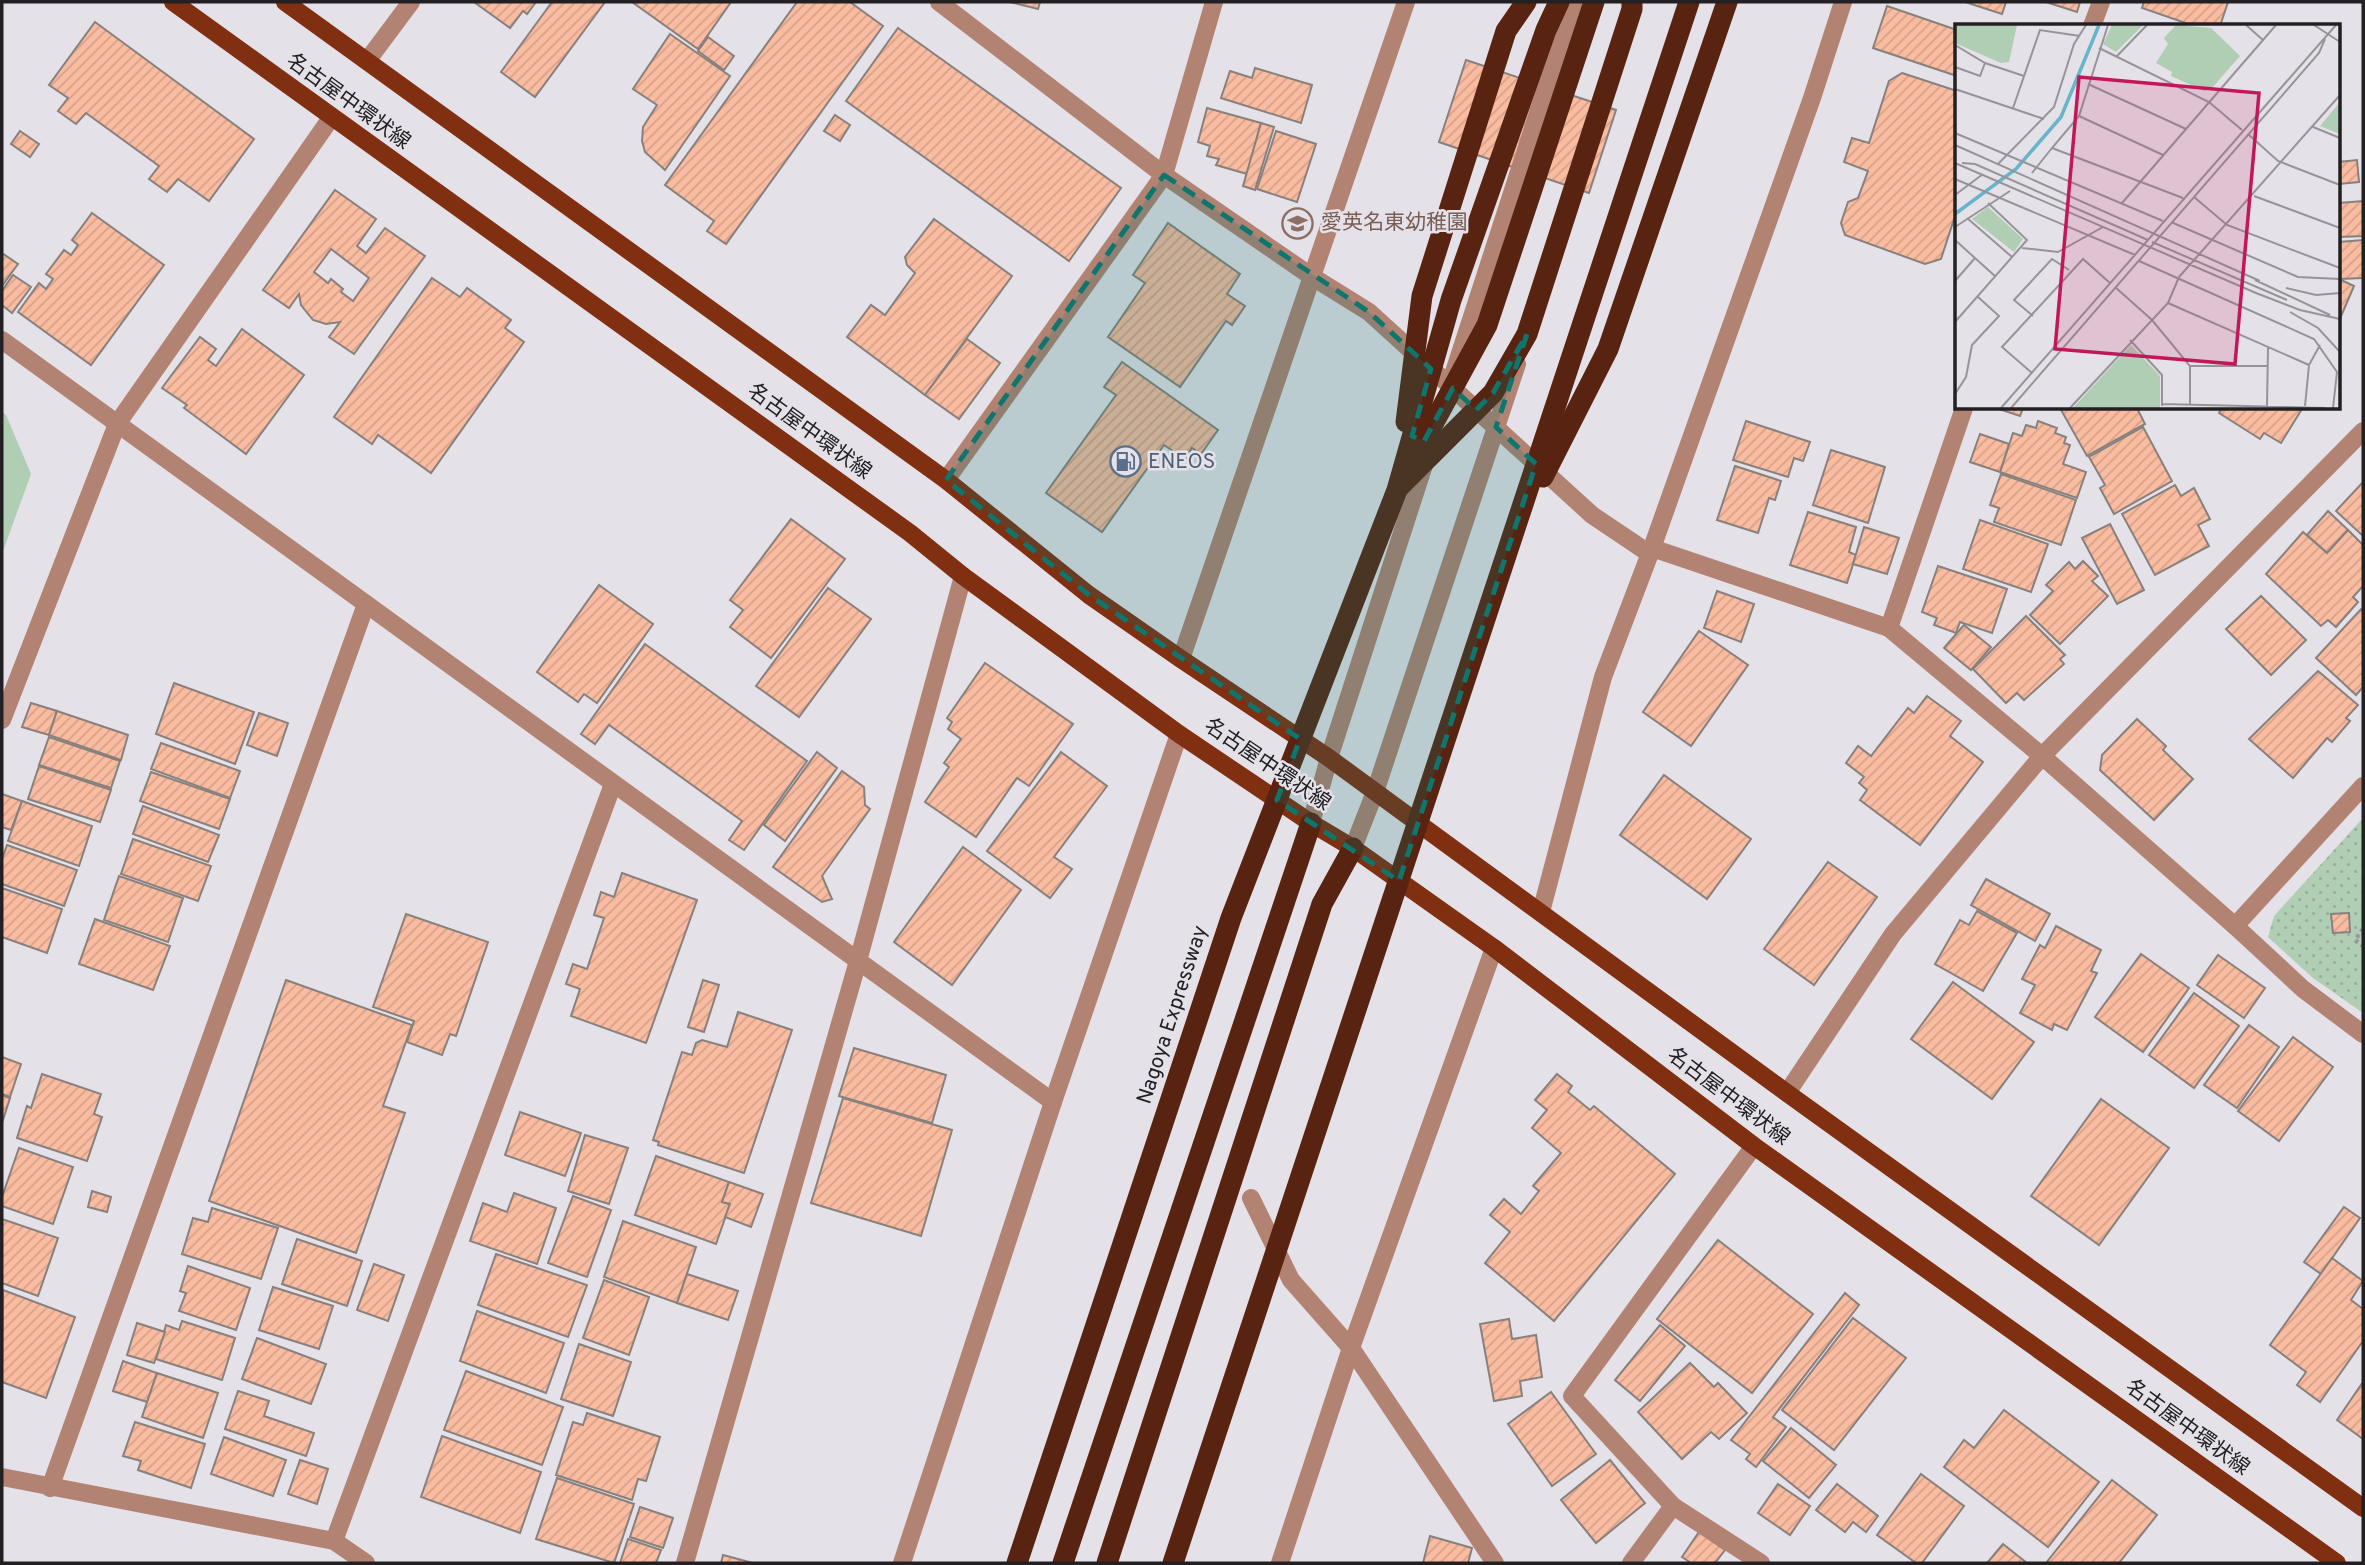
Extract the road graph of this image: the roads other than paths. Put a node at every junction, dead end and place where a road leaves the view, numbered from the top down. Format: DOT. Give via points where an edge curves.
graph roads {
  1 [pos="173,2"];
  2 [pos="285,2"];
  3 [pos="411,2"];
  4 [pos="939,2"];
  5 [pos="1214,2"];
  6 [pos="1406,2"];
  7 [pos="1527,2"];
  8 [pos="1559,2"];
  9 [pos="1574,2"];
  10 [pos="1594,2"];
  11 [pos="1635,2"];
  12 [pos="1689,2"];
  13 [pos="1727,2"];
  14 [pos="1843,2"];
  15 [pos="2101,2"];
  16 [pos="2093,24"];
  17 [pos="367,61"];
  18 [pos="331,118"];
  19 [pos="1164,175"];
  20 [pos="1311,276"];
  21 [pos="2,340"];
  22 [pos="1450,386"];
  23 [pos="1963,410"];
  24 [pos="117,424"];
  25 [pos="1496,427"];
  26 [pos="2363,431"];
  27 [pos="946,480"];
  28 [pos="1397,490"];
  29 [pos="1512,538"];
  30 [pos="1651,551"];
  31 [pos="964,576"];
  32 [pos="366,604"];
  33 [pos="1889,628"];
  34 [pos="1181,659"];
  35 [pos="2,720"];
  36 [pos="1179,734"];
  37 [pos="2042,756"];
  38 [pos="1329,758"];
  39 [pos="613,784"];
  40 [pos="2363,786"];
  41 [pos="1375,792"];
  42 [pos="1311,823"];
  43 [pos="1353,848"];
  44 [pos="1541,912"];
  45 [pos="2235,926"];
  46 [pos="1494,948"];
  47 [pos="858,961"];
  48 [pos="2363,1034"];
  49 [pos="1787,1093"];
  50 [pos="1053,1102"];
  51 [pos="1754,1146"];
  52 [pos="1251,1198"];
  53 [pos="1351,1348"];
  54 [pos="2,1477"];
  55 [pos="50,1488"];
  56 [pos="1673,1506"];
  57 [pos="2363,1508"];
  58 [pos="334,1541"];
  59 [pos="366,1563"];
  60 [pos="685,1563"];
  61 [pos="902,1563"];
  62 [pos="1017,1563"];
  63 [pos="1063,1563"];
  64 [pos="1107,1563"];
  65 [pos="1173,1563"];
  66 [pos="1280,1563"];
  67 [pos="1495,1563"];
  68 [pos="1631,1563"];
  69 [pos="1761,1563"];
  70 [pos="2337,1563"];
  1 -- 18 [label="main road, 名古屋中環状線"];
  2 -- 17 [label="main road, 名古屋中環状線"];
  3 -- 17 [label="street"];
  4 -- 19 [label="street"];
  5 -- 19 [label="street"];
  6 -- 20 [label="street"];
  7 -- 28 [label="highway, bridge" via="1506,31 1422,296"];
  8 -- 28 [label="highway, bridge" via="1451,300"];
  9 -- 22 [label="street"];
  10 -- 28 [label="highway, bridge" via="1487,325"];
  11 -- 25 [label="street"];
  11 -- 28 [label="highway, bridge" via="1527,334 1493,393"];
  12 -- 29 [label="highway, bridge"];
  13 -- 29 [label="highway, bridge" via="1608,349"];
  14 -- 30 [label="street"];
  15 -- 16 [label="street"];
  17 -- 27 [label="main road, 名古屋中環状線"];
  18 -- 24 [label="street"];
  18 -- 31 [label="main road, 名古屋中環状線"];
  19 -- 20 [label="street"];
  19 -- 27 [label="street"];
  20 -- 22 [label="street" via="1369,312"];
  20 -- 34 [label="street"];
  21 -- 24 [label="street"];
  22 -- 25 [label="street"];
  22 -- 38 [label="street"];
  23 -- 33 [label="street"];
  24 -- 32 [label="street"];
  24 -- 35 [label="street"];
  25 -- 30 [label="street" via="1592,515"];
  25 -- 41 [label="street"];
  26 -- 37 [label="street"];
  27 -- 34 [label="main road, 名古屋中環状線" via="1089,595"];
  28 -- 62 [label="highway, Nagoya Expressway, bridge" via="1231,918"];
  29 -- 65 [label="highway, bridge"];
  30 -- 33 [label="street"];
  30 -- 44 [label="street" via="1603,677"];
  31 -- 36 [label="main road, 名古屋中環状線"];
  31 -- 47 [label="street"];
  32 -- 39 [label="street"];
  32 -- 55 [label="street"];
  33 -- 37 [label="street"];
  34 -- 38 [label="main road, 名古屋中環状線"];
  36 -- 42 [label="main road, 名古屋中環状線"];
  36 -- 50 [label="street"];
  37 -- 45 [label="street"];
  37 -- 49 [label="street" via="1893,934"];
  38 -- 41 [label="main road, 名古屋中環状線"];
  38 -- 42 [label="street"];
  39 -- 47 [label="street"];
  39 -- 58 [label="street"];
  40 -- 45 [label="street"];
  41 -- 43 [label="street"];
  41 -- 44 [label="main road, 名古屋中環状線"];
  42 -- 43 [label="main road, 名古屋中環状線"];
  42 -- 63 [label="highway"];
  43 -- 46 [label="main road, 名古屋中環状線"];
  43 -- 64 [label="highway" via="1322,904"];
  44 -- 49 [label="main road, 名古屋中環状線"];
  45 -- 48 [label="street" via="2303,989"];
  46 -- 51 [label="main road, 名古屋中環状線"];
  46 -- 53 [label="street"];
  47 -- 50 [label="street"];
  47 -- 60 [label="street"];
  49 -- 57 [label="main road, 名古屋中環状線"];
  50 -- 61 [label="street"];
  51 -- 56 [label="street" via="1572,1396"];
  51 -- 70 [label="main road, 名古屋中環状線"];
  52 -- 53 [label="street" via="1291,1280"];
  53 -- 66 [label="street"];
  53 -- 67 [label="street"];
  54 -- 55 [label="street"];
  55 -- 58 [label="street"];
  56 -- 68 [label="street"];
  56 -- 69 [label="street"];
  58 -- 59 [label="street"];
}
